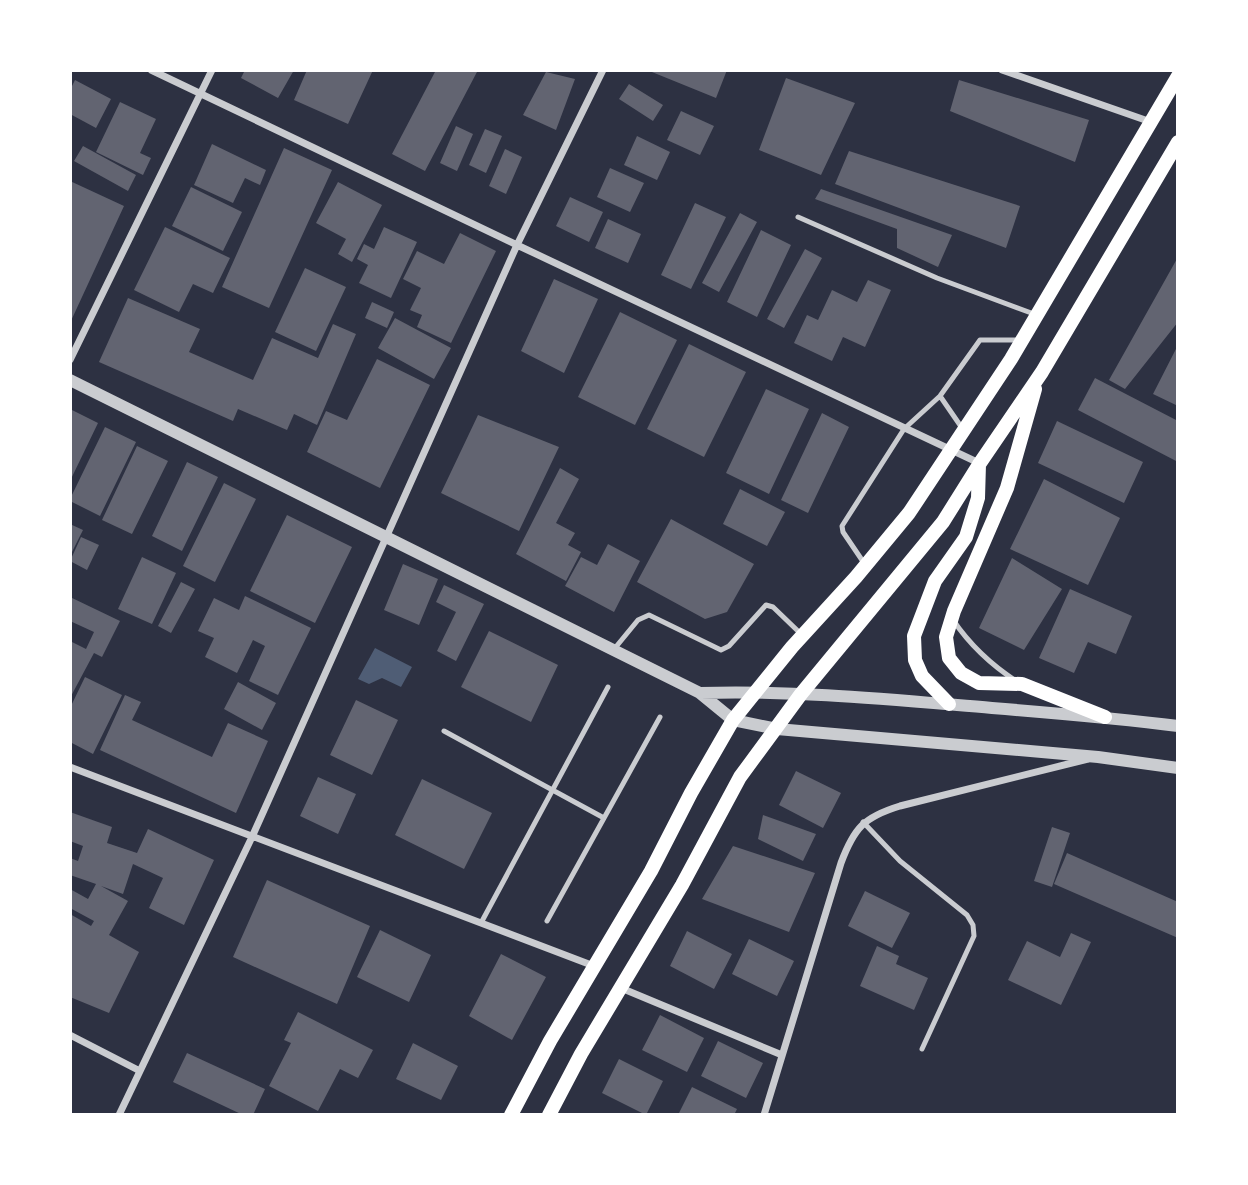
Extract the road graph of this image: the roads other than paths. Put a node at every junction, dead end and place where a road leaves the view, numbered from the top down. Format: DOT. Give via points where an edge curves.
graph roads {
  1 [pos="152,70"];
  2 [pos="212,70"];
  3 [pos="603,70"];
  4 [pos="1002,70"];
  5 [pos="1178,76"];
  6 [pos="202,94"];
  7 [pos="1151,122"];
  8 [pos="1178,142"];
  9 [pos="798,217"];
  10 [pos="517,246"];
  11 [pos="1037,315"];
  12 [pos="1022,340"];
  13 [pos="70,360"];
  14 [pos="1039,376"];
  15 [pos="70,380"];
  16 [pos="940,396"];
  17 [pos="904,429"];
  18 [pos="963,429"];
  19 [pos="949,449"];
  20 [pos="979,463"];
  21 [pos="385,536"];
  22 [pos="865,565"];
  23 [pos="952,619"];
  24 [pos="803,635"];
  25 [pos="613,651"];
  26 [pos="1021,684"];
  27 [pos="608,687"];
  28 [pos="754,692"];
  29 [pos="699,694"];
  30 [pos="801,694"];
  31 [pos="949,704"];
  32 [pos="660,717"];
  33 [pos="1105,717"];
  34 [pos="733,720"];
  35 [pos="1178,726"];
  36 [pos="444,732"];
  37 [pos="774,733"];
  38 [pos="1098,757"];
  39 [pos="70,767"];
  40 [pos="1178,768"];
  41 [pos="553,790"];
  42 [pos="604,818"];
  43 [pos="863,822"];
  44 [pos="252,837"];
  45 [pos="547,921"];
  46 [pos="481,923"];
  47 [pos="594,967"];
  48 [pos="621,988"];
  49 [pos="70,1035"];
  50 [pos="922,1049"];
  51 [pos="782,1055"];
  52 [pos="140,1071"];
  53 [pos="119,1115"];
  54 [pos="511,1115"];
  55 [pos="549,1115"];
  56 [pos="764,1115"];
  1 -- 6 [label="street"];
  2 -- 6 [label="street"];
  3 -- 10 [label="street"];
  4 -- 7 [label="street"];
  5 -- 7 [label="main road"];
  6 -- 10 [label="street"];
  6 -- 13 [label="street"];
  7 -- 11 [label="main road"];
  8 -- 14 [label="main road"];
  9 -- 11 [label="lane"];
  10 -- 17 [label="street"];
  10 -- 21 [label="street"];
  11 -- 12 [label="main road"];
  12 -- 16 [label="lane" via="979,340"];
  12 -- 18 [label="main road"];
  14 -- 20 [label="main road"];
  14 -- 23 [label="main road" via="1007,488"];
  15 -- 21 [label="street"];
  16 -- 17 [label="lane"];
  16 -- 18 [label="lane"];
  17 -- 19 [label="street"];
  17 -- 22 [label="lane" via="842,526"];
  18 -- 19 [label="main road"];
  19 -- 20 [label="street"];
  19 -- 22 [label="main road" via="909,513"];
  20 -- 30 [label="main road" via="943,522"];
  20 -- 31 [label="main road" via="978,498 967,537 935,580 914,636 915,660 922,676"];
  21 -- 25 [label="street"];
  21 -- 44 [label="street"];
  22 -- 24 [label="main road"];
  23 -- 26 [label="lane" via="985,658"];
  23 -- 26 [label="main road" via="946,637 949,658 961,673 979,683"];
  24 -- 25 [label="lane" via="766,605 721,650 649,615 638,620"];
  24 -- 28 [label="main road"];
  25 -- 29 [label="street"];
  26 -- 33 [label="main road"];
  27 -- 41 [label="lane"];
  28 -- 29 [label="street"];
  28 -- 30 [label="street"];
  28 -- 34 [label="main road"];
  29 -- 34 [label="street"];
  30 -- 31 [label="street"];
  30 -- 37 [label="main road"];
  31 -- 33 [label="street"];
  32 -- 42 [label="lane"];
  33 -- 35 [label="street"];
  34 -- 37 [label="street"];
  34 -- 47 [label="main road"];
  36 -- 41 [label="lane"];
  37 -- 38 [label="street"];
  37 -- 48 [label="main road" via="740,778"];
  38 -- 40 [label="street"];
  38 -- 43 [label="street" via="882,811"];
  39 -- 44 [label="street"];
  41 -- 42 [label="lane"];
  41 -- 46 [label="lane"];
  42 -- 45 [label="lane"];
  43 -- 50 [label="lane" via="973,925 974,936"];
  43 -- 51 [label="street" via="841,863"];
  44 -- 46 [label="street"];
  44 -- 52 [label="street"];
  46 -- 47 [label="street"];
  47 -- 54 [label="main road"];
  48 -- 51 [label="street"];
  48 -- 55 [label="main road"];
  49 -- 52 [label="street"];
  51 -- 56 [label="street"];
  52 -- 53 [label="street"];
}
